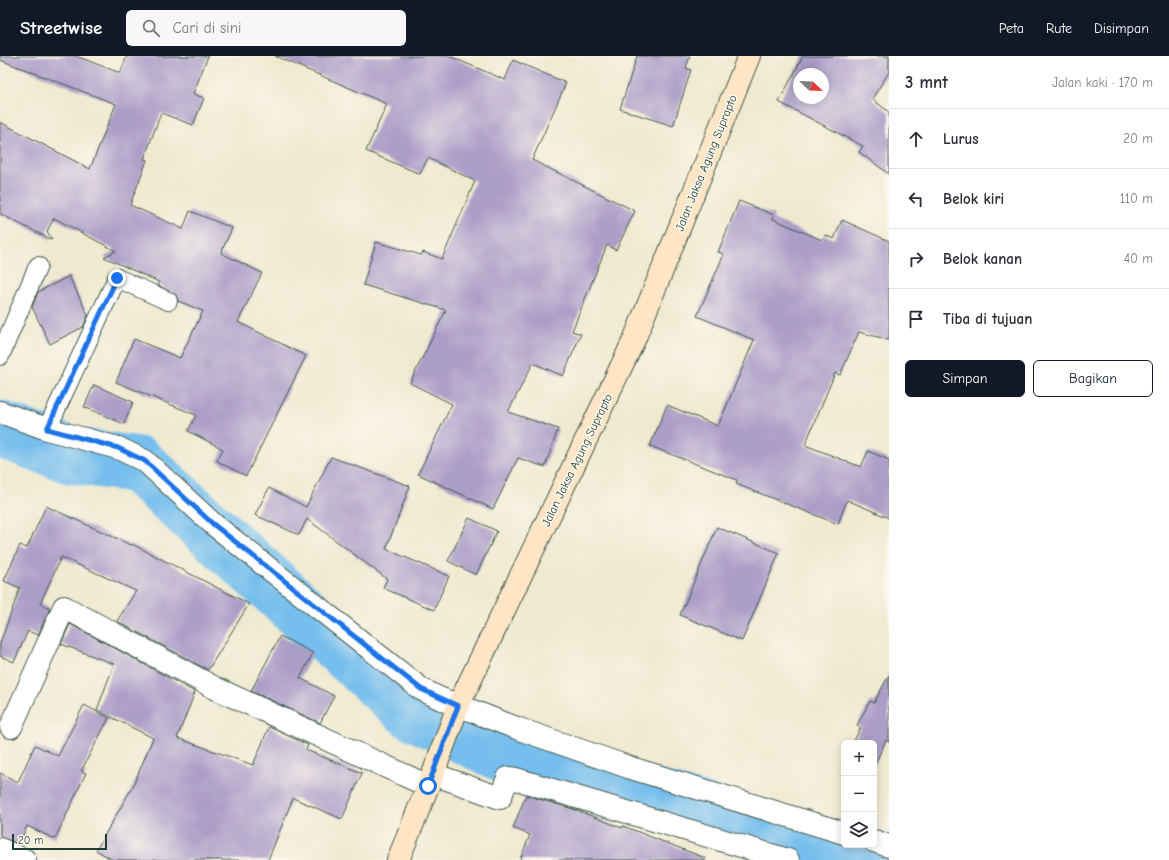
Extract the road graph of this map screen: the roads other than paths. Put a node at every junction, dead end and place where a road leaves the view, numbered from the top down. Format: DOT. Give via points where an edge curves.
graph roads {
  1 [pos="749,56"];
  2 [pos="38,266"];
  3 [pos="168,301"];
  4 [pos="0,356"];
  5 [pos="0,412"];
  6 [pos="47,429"];
  7 [pos="457,709"];
  8 [pos="11,727"];
  9 [pos="432,777"];
  10 [pos="841,831"];
  11 [pos="877,842"];
  12 [pos="889,846"];
  13 [pos="0,849"];
  14 [pos="25,860"];
  15 [pos="398,860"];
  16 [pos="788,860"];
  1 -- 7 [label="main road, Jalan Jaksa Agung Suprapto" via="634,340"];
  2 -- 4 [label="lane"];
  3 -- 6 [label="lane" via="117,278"];
  5 -- 6 [label="street"];
  6 -- 7 [label="street" via="118,448 145,461 213,524 421,689"];
  7 -- 9 [label="main road, Jalan Jaksa Agung Suprapto"];
  7 -- 10 [label="street" via="631,768"];
  8 -- 9 [label="street" via="64,607 215,688"];
  9 -- 15 [label="main road, Jalan Jaksa Agung Suprapto"];
  9 -- 16 [label="street" via="500,798 508,778 516,779"];
  11 -- 12 [label="street"];
  13 -- 14 [label="street"];
}
